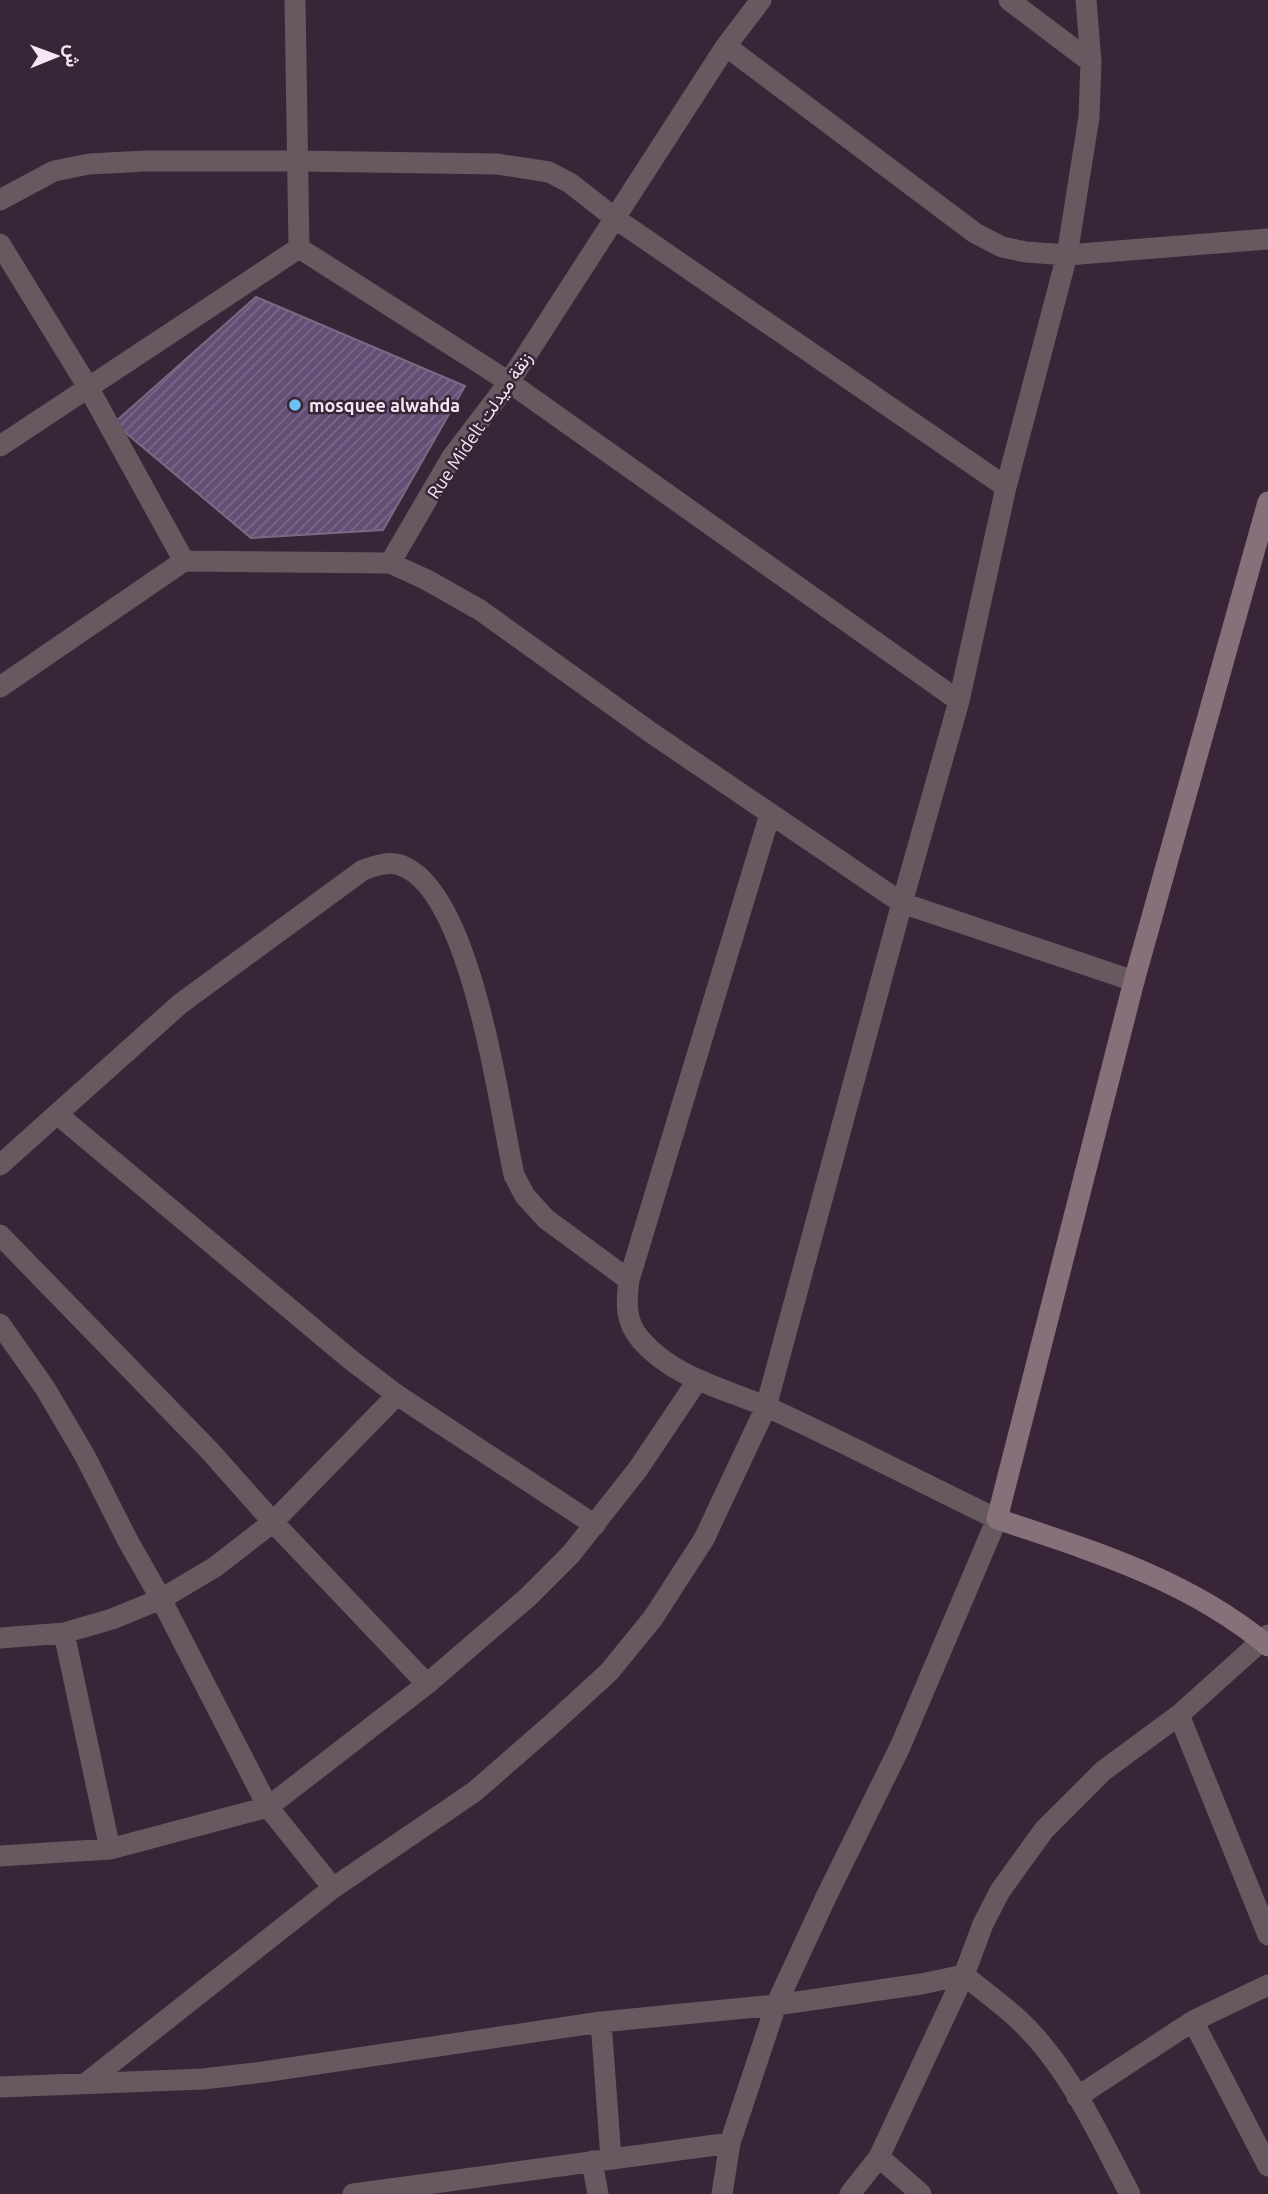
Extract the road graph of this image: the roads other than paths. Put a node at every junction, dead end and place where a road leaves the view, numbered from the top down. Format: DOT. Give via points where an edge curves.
graph roads {
  1 [pos="295,0"];
  2 [pos="761,0"];
  3 [pos="1009,0"];
  4 [pos="1086,0"];
  5 [pos="726,46"];
  6 [pos="1091,62"];
  7 [pos="298,161"];
  8 [pos="0,200"];
  9 [pos="616,219"];
  10 [pos="1268,239"];
  11 [pos="0,244"];
  12 [pos="299,248"];
  13 [pos="1067,255"];
  14 [pos="509,382"];
  15 [pos="88,387"];
  16 [pos="0,446"];
  17 [pos="1006,488"];
  18 [pos="1268,502"];
  19 [pos="184,561"];
  20 [pos="390,563"];
  21 [pos="0,687"];
  22 [pos="959,701"];
  23 [pos="770,814"];
  24 [pos="902,903"];
  25 [pos="1134,981"];
  26 [pos="57,1114"];
  27 [pos="0,1165"];
  28 [pos="0,1235"];
  29 [pos="629,1280"];
  30 [pos="0,1324"];
  31 [pos="696,1381"];
  32 [pos="397,1395"];
  33 [pos="766,1407"];
  34 [pos="997,1519"];
  35 [pos="273,1522"];
  36 [pos="595,1525"];
  37 [pos="162,1599"];
  38 [pos="64,1633"];
  39 [pos="0,1638"];
  40 [pos="1266,1641"];
  41 [pos="427,1684"];
  42 [pos="1180,1715"];
  43 [pos="268,1807"];
  44 [pos="110,1849"];
  45 [pos="0,1856"];
  46 [pos="333,1888"];
  47 [pos="1268,1935"];
  48 [pos="964,1975"];
  49 [pos="1268,1985"];
  50 [pos="776,2005"];
  51 [pos="1193,2021"];
  52 [pos="601,2022"];
  53 [pos="85,2084"];
  54 [pos="0,2087"];
  55 [pos="1077,2096"];
  56 [pos="730,2143"];
  57 [pos="879,2157"];
  58 [pos="602,2159"];
  59 [pos="1268,2166"];
  60 [pos="353,2194"];
  61 [pos="598,2194"];
  62 [pos="722,2194"];
  63 [pos="850,2194"];
  64 [pos="921,2194"];
  65 [pos="1130,2194"];
  1 -- 7 [label="street"];
  2 -- 5 [label="street, Rue Midelt زنقة ميدلت"];
  3 -- 6 [label="street"];
  4 -- 6 [label="street"];
  5 -- 9 [label="street, Rue Midelt زنقة ميدلت"];
  5 -- 13 [label="street" via="975,233 1002,247"];
  6 -- 13 [label="street" via="1087,129"];
  7 -- 8 [label="street" via="89,164 54,171"];
  7 -- 9 [label="street" via="528,167 570,183"];
  7 -- 12 [label="street"];
  9 -- 14 [label="street, Rue Midelt زنقة ميدلت"];
  9 -- 17 [label="street"];
  10 -- 13 [label="street"];
  11 -- 15 [label="street"];
  12 -- 14 [label="street"];
  12 -- 15 [label="street"];
  13 -- 17 [label="street"];
  14 -- 20 [label="street, Rue Midelt زنقة ميدلت" via="452,457"];
  14 -- 22 [label="street"];
  15 -- 16 [label="street"];
  15 -- 19 [label="street"];
  17 -- 22 [label="street"];
  18 -- 25 [label="street"];
  19 -- 20 [label="street"];
  19 -- 21 [label="street"];
  20 -- 23 [label="street" via="480,610"];
  22 -- 24 [label="street"];
  23 -- 24 [label="street"];
  23 -- 29 [label="street"];
  24 -- 25 [label="street"];
  24 -- 33 [label="street"];
  25 -- 34 [label="street"];
  26 -- 27 [label="street"];
  26 -- 29 [label="street" via="180,1004 339,886 363,870 399,865 428,885 444,909 467,964 489,1045 514,1175 525,1196 546,1219"];
  26 -- 32 [label="street"];
  28 -- 35 [label="street"];
  29 -- 31 [label="street" via="628,1321 660,1358"];
  30 -- 37 [label="street" via="45,1388"];
  31 -- 33 [label="street"];
  31 -- 36 [label="street"];
  32 -- 35 [label="street"];
  32 -- 36 [label="street"];
  33 -- 34 [label="street"];
  33 -- 46 [label="street" via="704,1539 653,1618 609,1672 474,1792"];
  34 -- 40 [label="street" via="1108,1556 1191,1593"];
  34 -- 50 [label="street" via="900,1747"];
  35 -- 37 [label="street" via="215,1567"];
  35 -- 41 [label="street"];
  36 -- 41 [label="street" via="528,1597"];
  37 -- 38 [label="street"];
  37 -- 43 [label="street"];
  38 -- 39 [label="street"];
  38 -- 44 [label="street"];
  40 -- 42 [label="street"];
  41 -- 43 [label="street"];
  42 -- 47 [label="street"];
  42 -- 48 [label="street" via="1103,1771 1044,1830 1000,1891"];
  43 -- 44 [label="street"];
  43 -- 46 [label="street"];
  44 -- 45 [label="street"];
  46 -- 53 [label="street"];
  48 -- 50 [label="street"];
  48 -- 55 [label="street" via="1020,2021"];
  48 -- 57 [label="street"];
  49 -- 51 [label="street"];
  50 -- 52 [label="street"];
  50 -- 56 [label="street"];
  51 -- 55 [label="street"];
  51 -- 59 [label="street"];
  52 -- 53 [label="street" via="263,2072"];
  52 -- 58 [label="street"];
  53 -- 54 [label="street"];
  55 -- 65 [label="street"];
  56 -- 58 [label="street"];
  56 -- 62 [label="street"];
  57 -- 63 [label="street"];
  57 -- 64 [label="street"];
  58 -- 60 [label="street"];
  58 -- 61 [label="street"];
}
